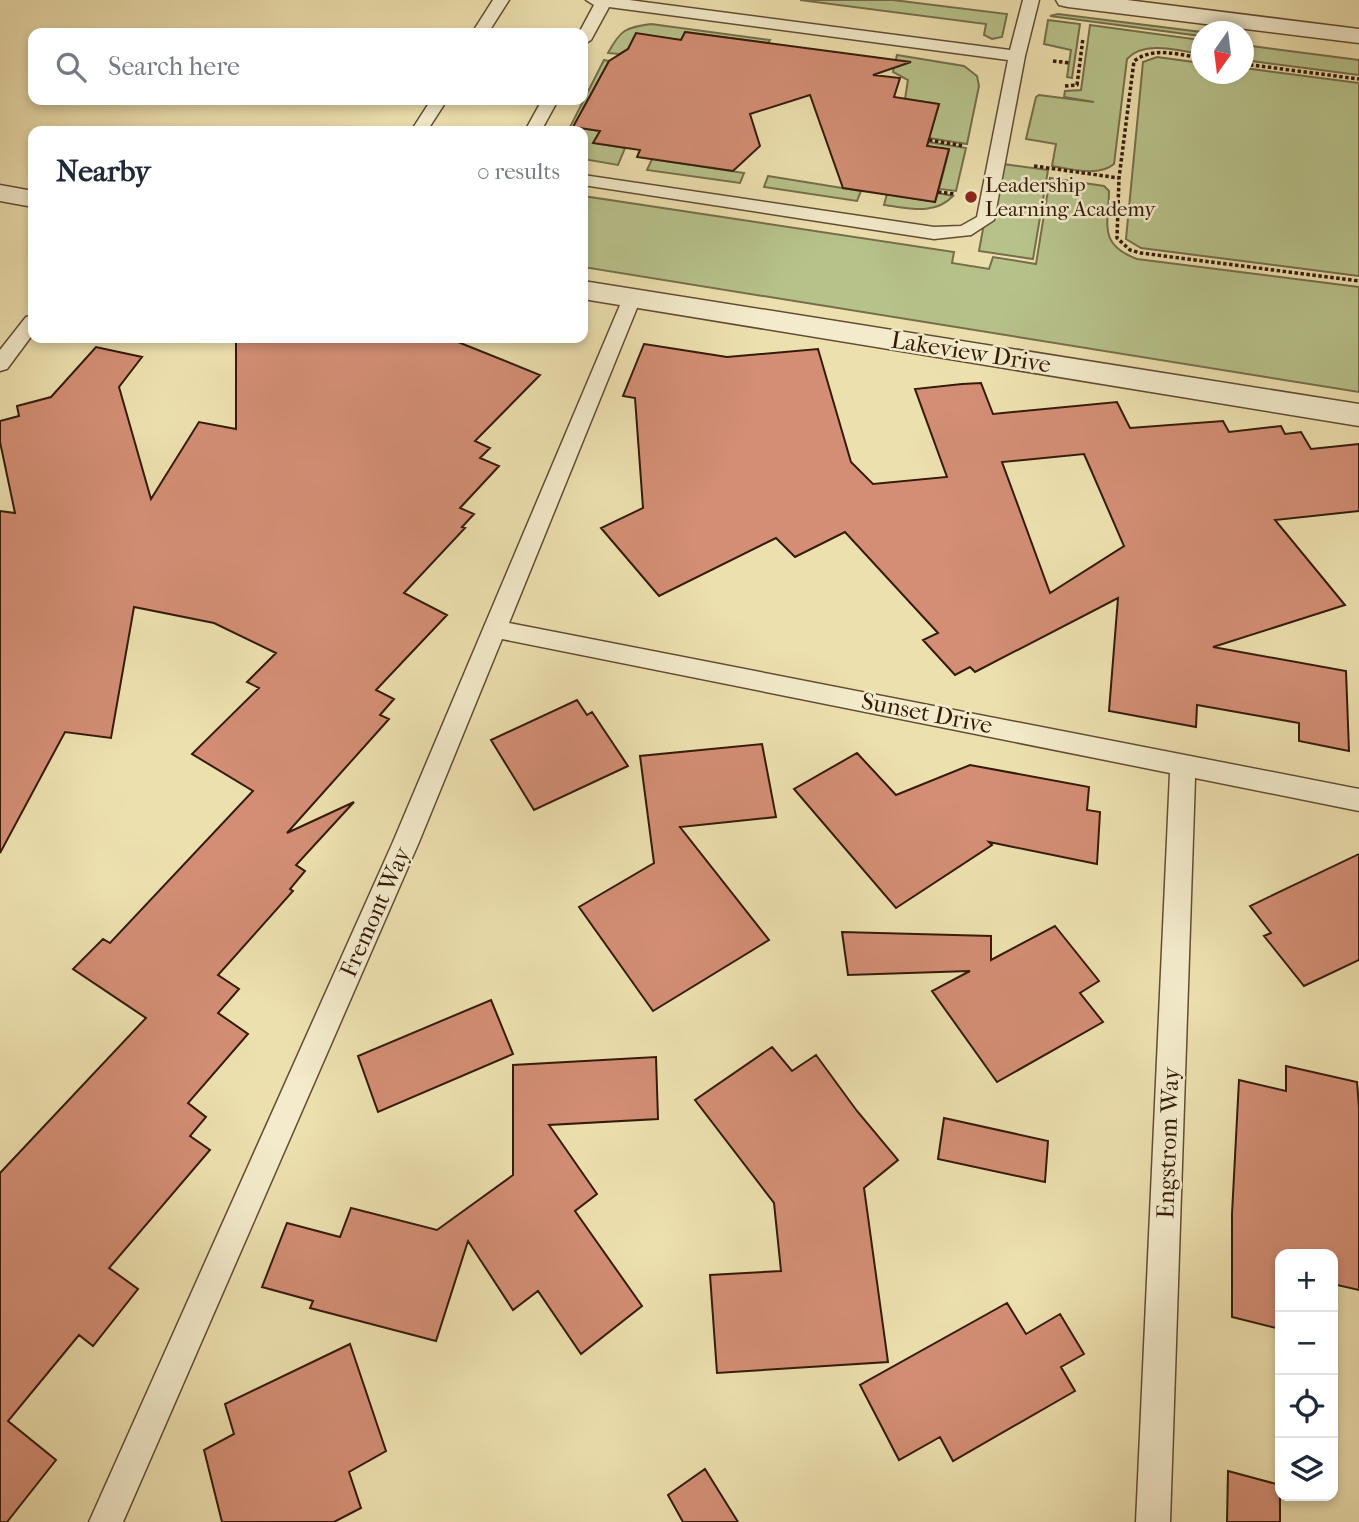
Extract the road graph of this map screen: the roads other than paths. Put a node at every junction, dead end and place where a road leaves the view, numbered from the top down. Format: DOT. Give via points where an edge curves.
graph roads {
  1 [pos="501,0"];
  2 [pos="1031,0"];
  3 [pos="1068,0"];
  4 [pos="599,1"];
  5 [pos="483,28"];
  6 [pos="588,28"];
  7 [pos="1359,36"];
  8 [pos="1017,56"];
  9 [pos="436,105"];
  10 [pos="547,105"];
  11 [pos="422,126"];
  12 [pos="536,126"];
  13 [pos="588,181"];
  14 [pos="0,193"];
  15 [pos="28,198"];
  16 [pos="588,290"];
  17 [pos="632,298"];
  18 [pos="28,328"];
  19 [pos="0,364"];
  20 [pos="1359,415"];
  21 [pos="495,629"];
  22 [pos="1183,764"];
  23 [pos="1359,800"];
  24 [pos="106,1522"];
  25 [pos="1153,1522"];
  1 -- 5 [label="lane"];
  2 -- 8 [label="lane"];
  3 -- 7 [label="street"];
  4 -- 6 [label="lane"];
  4 -- 8 [label="lane"];
  8 -- 13 [label="lane" via="985,220 965,231 934,233"];
  9 -- 11 [label="lane"];
  10 -- 12 [label="lane"];
  14 -- 15 [label="street"];
  16 -- 17 [label="street, Lakeview Drive"];
  17 -- 20 [label="street, Lakeview Drive"];
  17 -- 21 [label="lane, Fremont Way"];
  18 -- 19 [label="lane"];
  21 -- 22 [label="lane, Sunset Drive"];
  21 -- 24 [label="lane, Fremont Way"];
  22 -- 23 [label="lane, Sunset Drive"];
  22 -- 25 [label="lane, Engstrom Way"];
}
